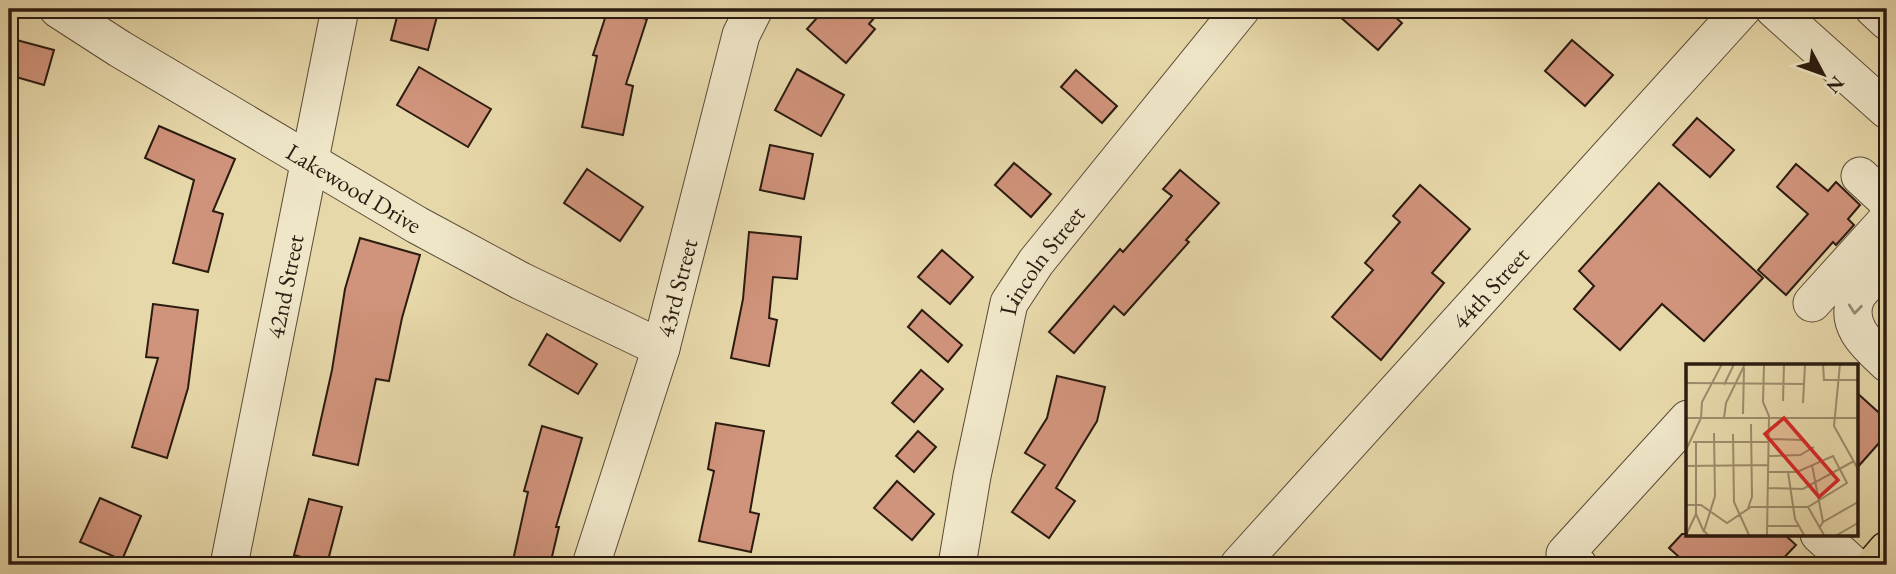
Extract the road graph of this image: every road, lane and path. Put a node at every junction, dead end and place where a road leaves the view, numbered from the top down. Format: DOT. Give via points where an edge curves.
graph roads {
  1 [pos="58,9"];
  2 [pos="340,9"];
  3 [pos="754,9"];
  4 [pos="1241,9"];
  5 [pos="1742,9"];
  6 [pos="1874,9"];
  7 [pos="1784,12"];
  8 [pos="1887,21"];
  9 [pos="1887,110"];
  10 [pos="309,160"];
  11 [pos="1860,176"];
  12 [pos="1887,201"];
  13 [pos="1887,220"];
  14 [pos="1882,266"];
  15 [pos="1812,303"];
  16 [pos="661,348"];
  17 [pos="1887,363"];
  18 [pos="1686,421"];
  19 [pos="1821,536"];
  20 [pos="1887,551"];
  21 [pos="229,565"];
  22 [pos="591,565"];
  23 [pos="957,565"];
  24 [pos="1239,565"];
  25 [pos="1578,565"];
  26 [pos="1853,565"];
  27 [pos="1875,565"];
  1 -- 10 [label="street, Lakewood Drive"];
  2 -- 10 [label="street, 42nd Street"];
  3 -- 16 [label="street, 43rd Street" via="741,35"];
  4 -- 23 [label="street, Lincoln Street" via="1009,303"];
  5 -- 24 [label="street, 44th Street"];
  6 -- 8 [label="street"];
  7 -- 9 [label="street"];
  10 -- 16 [label="street, Lakewood Drive" via="521,281"];
  10 -- 21 [label="street, 42nd Street"];
  11 -- 12 [label="street"];
  13 -- 15 [label="street"];
  14 -- 17 [label="street, one-way" via="1856,296 1853,310 1854,326"];
  16 -- 22 [label="street, 43rd Street"];
  18 -- 25 [label="street" via="1565,554"];
  19 -- 26 [label="street"];
  20 -- 27 [label="main road"];
}
